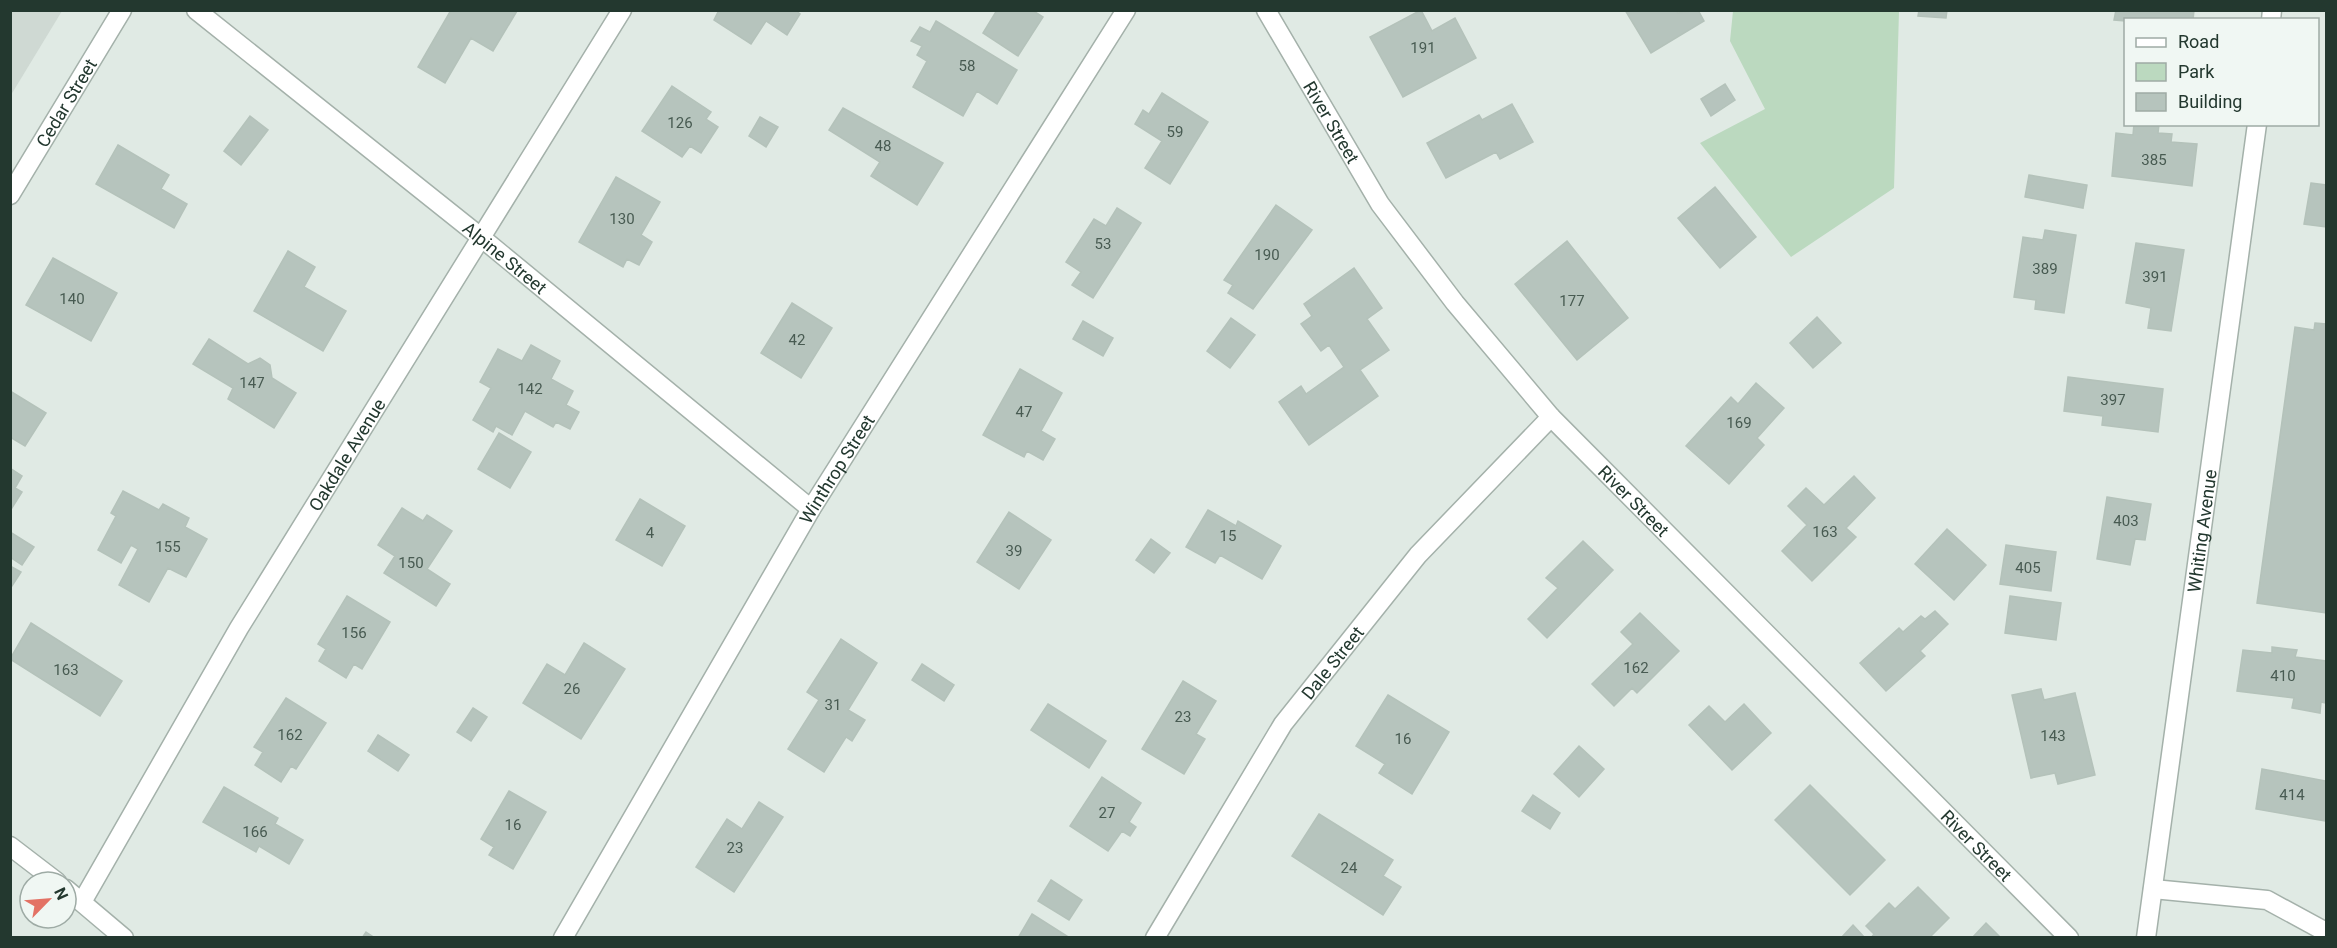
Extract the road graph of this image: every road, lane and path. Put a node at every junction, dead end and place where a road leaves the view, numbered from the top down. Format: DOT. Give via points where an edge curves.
graph roads {
  1 [pos="122,10"];
  2 [pos="196,10"];
  3 [pos="622,10"];
  4 [pos="1125,10"];
  5 [pos="1266,10"];
  6 [pos="2257,126"];
  7 [pos="10,195"];
  8 [pos="483,239"];
  9 [pos="1551,417"];
  10 [pos="811,509"];
  11 [pos="10,846"];
  12 [pos="41,870"];
  13 [pos="2153,889"];
  14 [pos="78,899"];
  15 [pos="82,902"];
  16 [pos="2326,932"];
  17 [pos="123,938"];
  18 [pos="563,938"];
  19 [pos="1155,938"];
  20 [pos="2069,938"];
  21 [pos="2146,938"];
  1 -- 7 [label="street, Cedar Street"];
  2 -- 8 [label="street, Alpine Street"];
  3 -- 8 [label="street, Oakdale Avenue"];
  4 -- 10 [label="street, Winthrop Street"];
  5 -- 9 [label="street, River Street" via="1380,204 1455,303"];
  6 -- 13 [label="street, Whiting Avenue"];
  8 -- 10 [label="street, Alpine Street"];
  8 -- 15 [label="street, Oakdale Avenue" via="239,628"];
  9 -- 19 [label="street, Dale Street" via="1418,555 1283,724"];
  9 -- 20 [label="street, River Street"];
  10 -- 18 [label="street, Winthrop Street"];
  11 -- 12 [label="street"];
  13 -- 16 [label="street" via="2267,900"];
  13 -- 21 [label="street, Whiting Avenue"];
  14 -- 15 [label="street"];
  15 -- 17 [label="street"];
}
